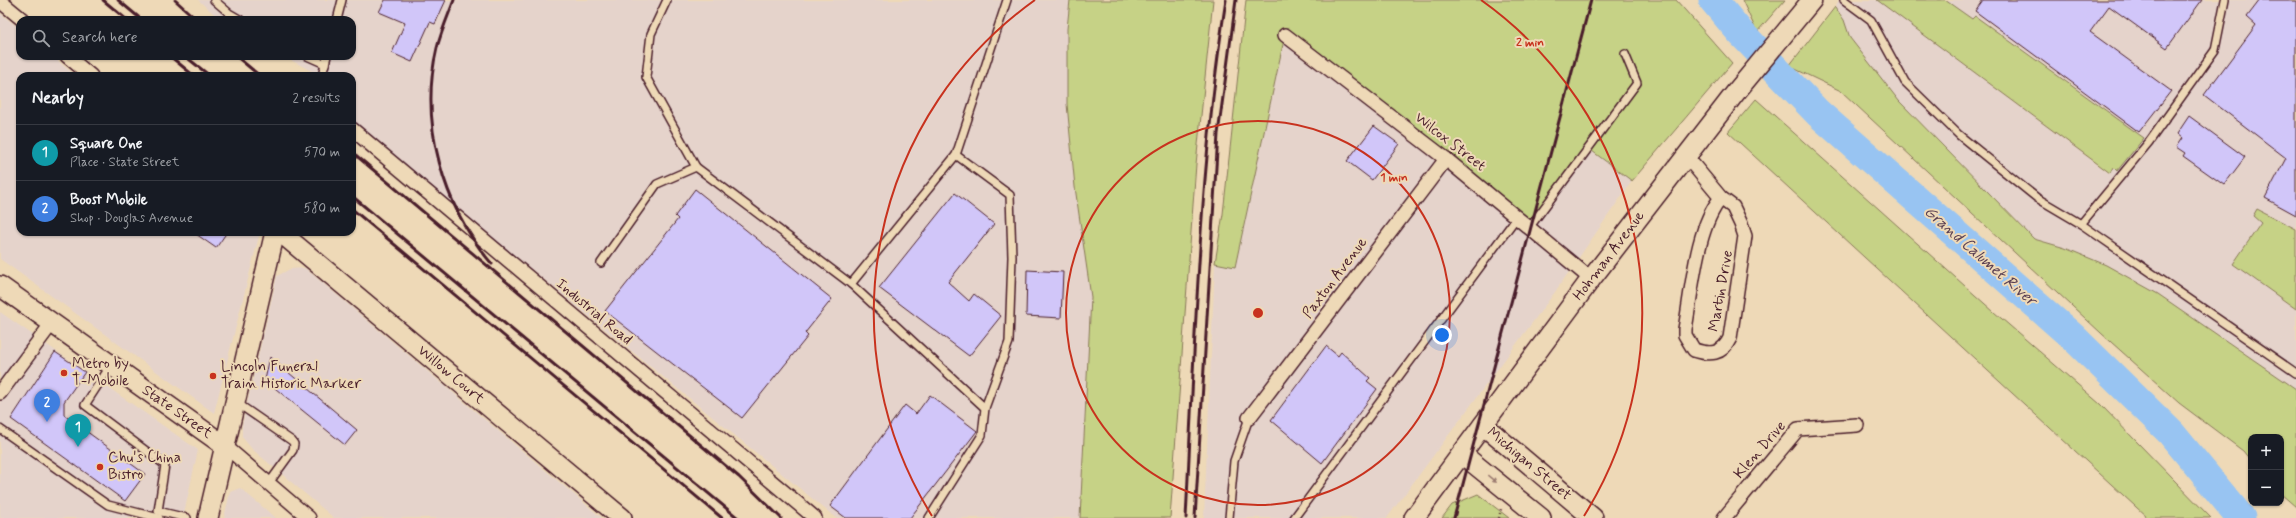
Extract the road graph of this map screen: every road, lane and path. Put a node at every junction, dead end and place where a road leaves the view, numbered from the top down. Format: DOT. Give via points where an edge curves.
graph roads {
  1 [pos="214,0"];
  2 [pos="342,0"];
  3 [pos="667,0"];
  4 [pos="1007,0"];
  5 [pos="1812,0"];
  6 [pos="1844,0"];
  7 [pos="2225,0"];
  8 [pos="0,1"];
  9 [pos="18,16"];
  10 [pos="234,16"];
  11 [pos="338,16"];
  12 [pos="1285,35"];
  13 [pos="1625,54"];
  14 [pos="72,60"];
  15 [pos="316,60"];
  16 [pos="326,60"];
  17 [pos="325,64"];
  18 [pos="86,72"];
  19 [pos="323,72"];
  20 [pos="356,133"];
  21 [pos="956,155"];
  22 [pos="1686,156"];
  23 [pos="1446,158"];
  24 [pos="696,167"];
  25 [pos="1721,198"];
  26 [pos="1517,217"];
  27 [pos="2081,224"];
  28 [pos="1529,228"];
  29 [pos="274,236"];
  30 [pos="285,236"];
  31 [pos="601,263"];
  32 [pos="1591,279"];
  33 [pos="851,284"];
  34 [pos="0,286"];
  35 [pos="52,323"];
  36 [pos="111,365"];
  37 [pos="2296,373"];
  38 [pos="0,393"];
  39 [pos="235,402"];
  40 [pos="986,408"];
  41 [pos="1249,418"];
  42 [pos="1483,425"];
  43 [pos="1857,425"];
  44 [pos="0,429"];
  45 [pos="225,446"];
  46 [pos="1462,454"];
  47 [pos="269,484"];
  48 [pos="1501,509"];
  49 [pos="159,518"];
  50 [pos="187,518"];
  51 [pos="208,518"];
  52 [pos="309,518"];
  53 [pos="622,518"];
  54 [pos="815,518"];
  55 [pos="929,518"];
  56 [pos="1229,518"];
  57 [pos="1294,518"];
  58 [pos="1414,518"];
  59 [pos="1499,518"];
  60 [pos="1541,518"];
  61 [pos="1593,518"];
  62 [pos="1724,518"];
  1 -- 10 [label="lane"];
  2 -- 11 [label="lane"];
  3 -- 24 [label="lane" via="651,34 646,77"];
  4 -- 21 [label="lane"];
  5 -- 22 [label="street, Hohman Avenue"];
  6 -- 27 [label="lane" via="1871,20 1905,82 1959,135 2036,198"];
  7 -- 27 [label="lane" via="2215,50 2149,142"];
  8 -- 9 [label="street"];
  12 -- 23 [label="street, Wilcox Street"];
  13 -- 28 [label="lane" via="1637,83"];
  14 -- 18 [label="street"];
  15 -- 17 [label="lane"];
  16 -- 17 [label="lane"];
  17 -- 19 [label="lane"];
  20 -- 54 [label="street, Industrial Road"];
  21 -- 33 [label="lane"];
  21 -- 40 [label="lane" via="1010,195 1012,257 1009,342"];
  22 -- 25 [label="street, Martin Drive"];
  22 -- 32 [label="street, Hohman Avenue"];
  23 -- 26 [label="street, Wilcox Street"];
  23 -- 41 [label="street, Paxton Avenue"];
  24 -- 31 [label="lane" via="657,184"];
  24 -- 33 [label="lane"];
  25 -- 25 [label="street, Martin Drive" via="1733,207 1742,224 1744,248 1730,338 1726,346 1716,353 1706,354 1694,350 1687,339 1686,329 1703,232"];
  26 -- 28 [label="street, Wilcox Street"];
  26 -- 57 [label="lane"];
  27 -- 37 [label="lane"];
  28 -- 32 [label="street, Wilcox Street"];
  29 -- 39 [label="street"];
  30 -- 53 [label="street, Willow Court"];
  32 -- 42 [label="street, Hohman Avenue"];
  33 -- 40 [label="lane"];
  34 -- 35 [label="street, State Street"];
  35 -- 36 [label="street, State Street"];
  35 -- 38 [label="street"];
  36 -- 45 [label="street, State Street"];
  36 -- 50 [label="lane" via="85,405 165,465 158,511"];
  39 -- 45 [label="street"];
  39 -- 47 [label="lane" via="294,444 293,450"];
  40 -- 55 [label="lane" via="982,436"];
  41 -- 56 [label="lane" via="1234,461"];
  42 -- 46 [label="street, Hohman Avenue"];
  42 -- 61 [label="street, Michigan Street"];
  43 -- 62 [label="street, Klen Drive" via="1798,429"];
  44 -- 49 [label="lane" via="108,505"];
  45 -- 47 [label="street, State Street"];
  45 -- 51 [label="street"];
  46 -- 58 [label="street, Hohman Avenue"];
  46 -- 60 [label="street, one-way"];
  47 -- 52 [label="street, State Street"];
  48 -- 59 [label="path"];
}
